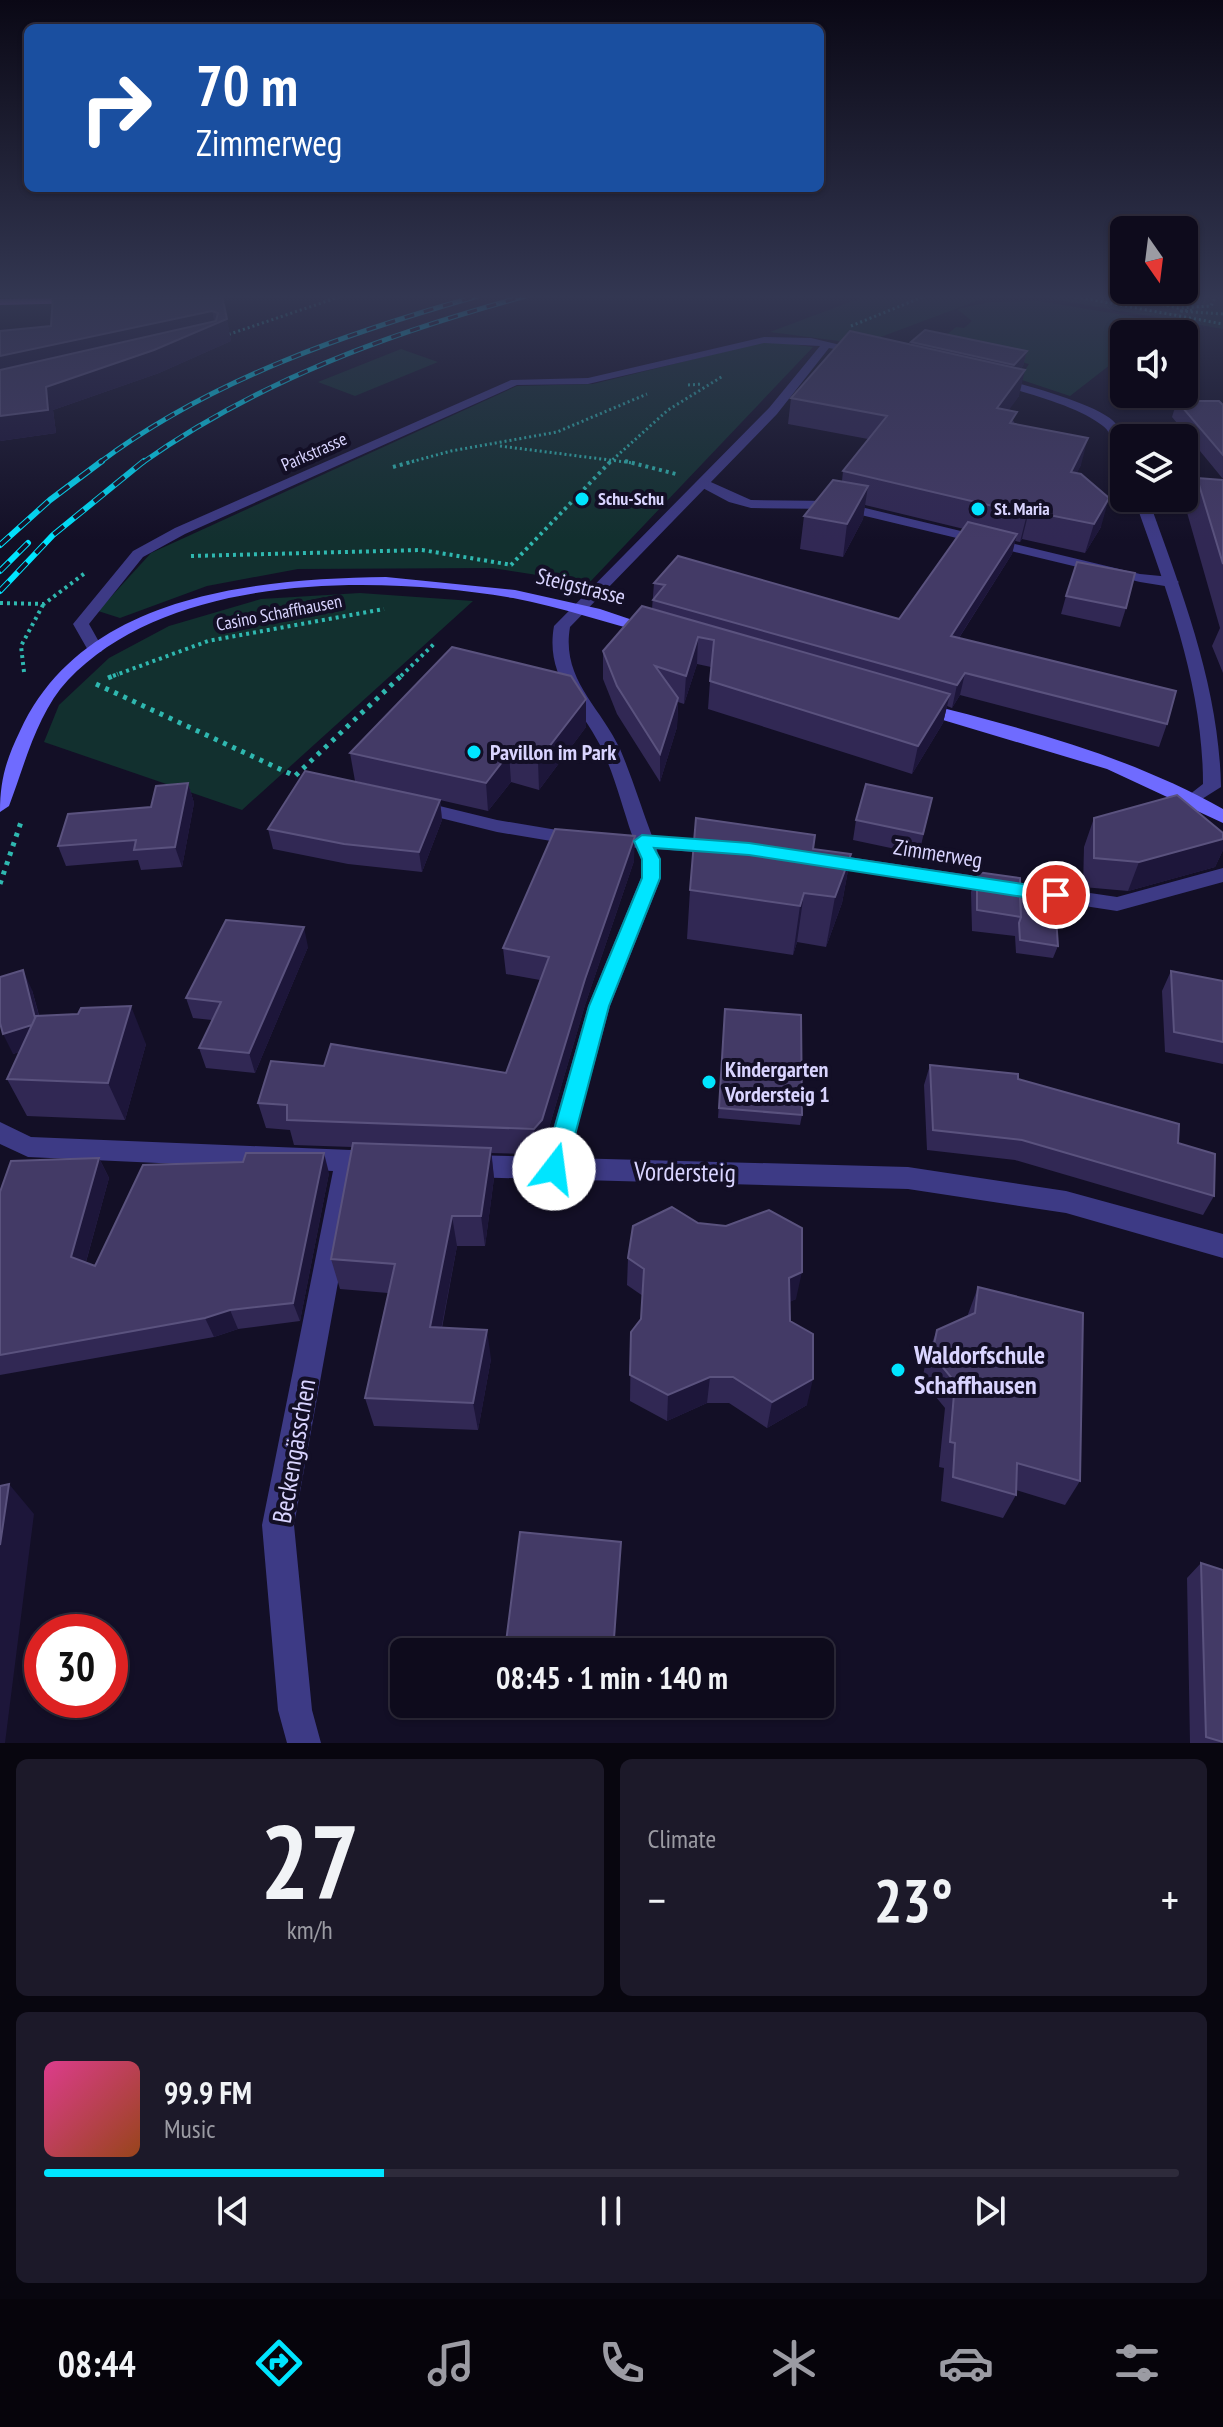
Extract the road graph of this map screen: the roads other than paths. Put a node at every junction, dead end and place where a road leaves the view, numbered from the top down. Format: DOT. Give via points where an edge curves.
graph roads {
  1 [pos="604,377"];
  2 [pos="800,377"];
  3 [pos="985,378"];
  4 [pos="1110,424"];
  5 [pos="704,483"];
  6 [pos="1146,512"];
  7 [pos="1171,582"];
  8 [pos="579,608"];
  9 [pos="674,636"];
  10 [pos="95,649"];
  11 [pos="902,702"];
  12 [pos="1194,798"];
  13 [pos="396,801"];
  14 [pos="0,806"];
  15 [pos="1223,817"];
  16 [pos="642,841"];
  17 [pos="734,848"];
  18 [pos="795,856"];
  19 [pos="1223,875"];
  20 [pos="0,1132"];
  21 [pos="347,1161"];
  22 [pos="395,1163"];
  23 [pos="443,1165"];
  24 [pos="554,1169"];
  25 [pos="1223,1246"];
  26 [pos="304,1743"];
  1 -- 10 [label="street, Parkstrasse" via="515,382 180,531 138,554 81,624"];
  2 -- 5 [label="street"];
  3 -- 4 [label="street" via="1051,396"];
  5 -- 7 [label="street" via="753,504 836,505"];
  5 -- 8 [label="street"];
  6 -- 7 [label="street"];
  7 -- 12 [label="street" via="1214,746 1212,787"];
  8 -- 9 [label="street, Steigstrasse"];
  8 -- 10 [label="street, Steigstrasse" via="463,587 281,586 186,606"];
  8 -- 16 [label="street" via="562,626 558,649 567,677 610,747"];
  10 -- 14 [label="street, Steigstrasse" via="62,677 39,707"];
  11 -- 12 [label="street" via="1120,765"];
  12 -- 15 [label="street"];
  13 -- 16 [label="street" via="560,839"];
  16 -- 17 [label="street"];
  16 -- 24 [label="street" via="651,859 651,878 599,1006"];
  18 -- 19 [label="street, Zimmerweg" via="1117,904"];
  20 -- 21 [label="street" via="28,1147"];
  21 -- 22 [label="street"];
  21 -- 26 [label="street, Beckengässchen" via="278,1525 295,1710"];
  23 -- 24 [label="street, Vordersteig"];
  24 -- 25 [label="street, Vordersteig" via="908,1178 1066,1202"];
}
